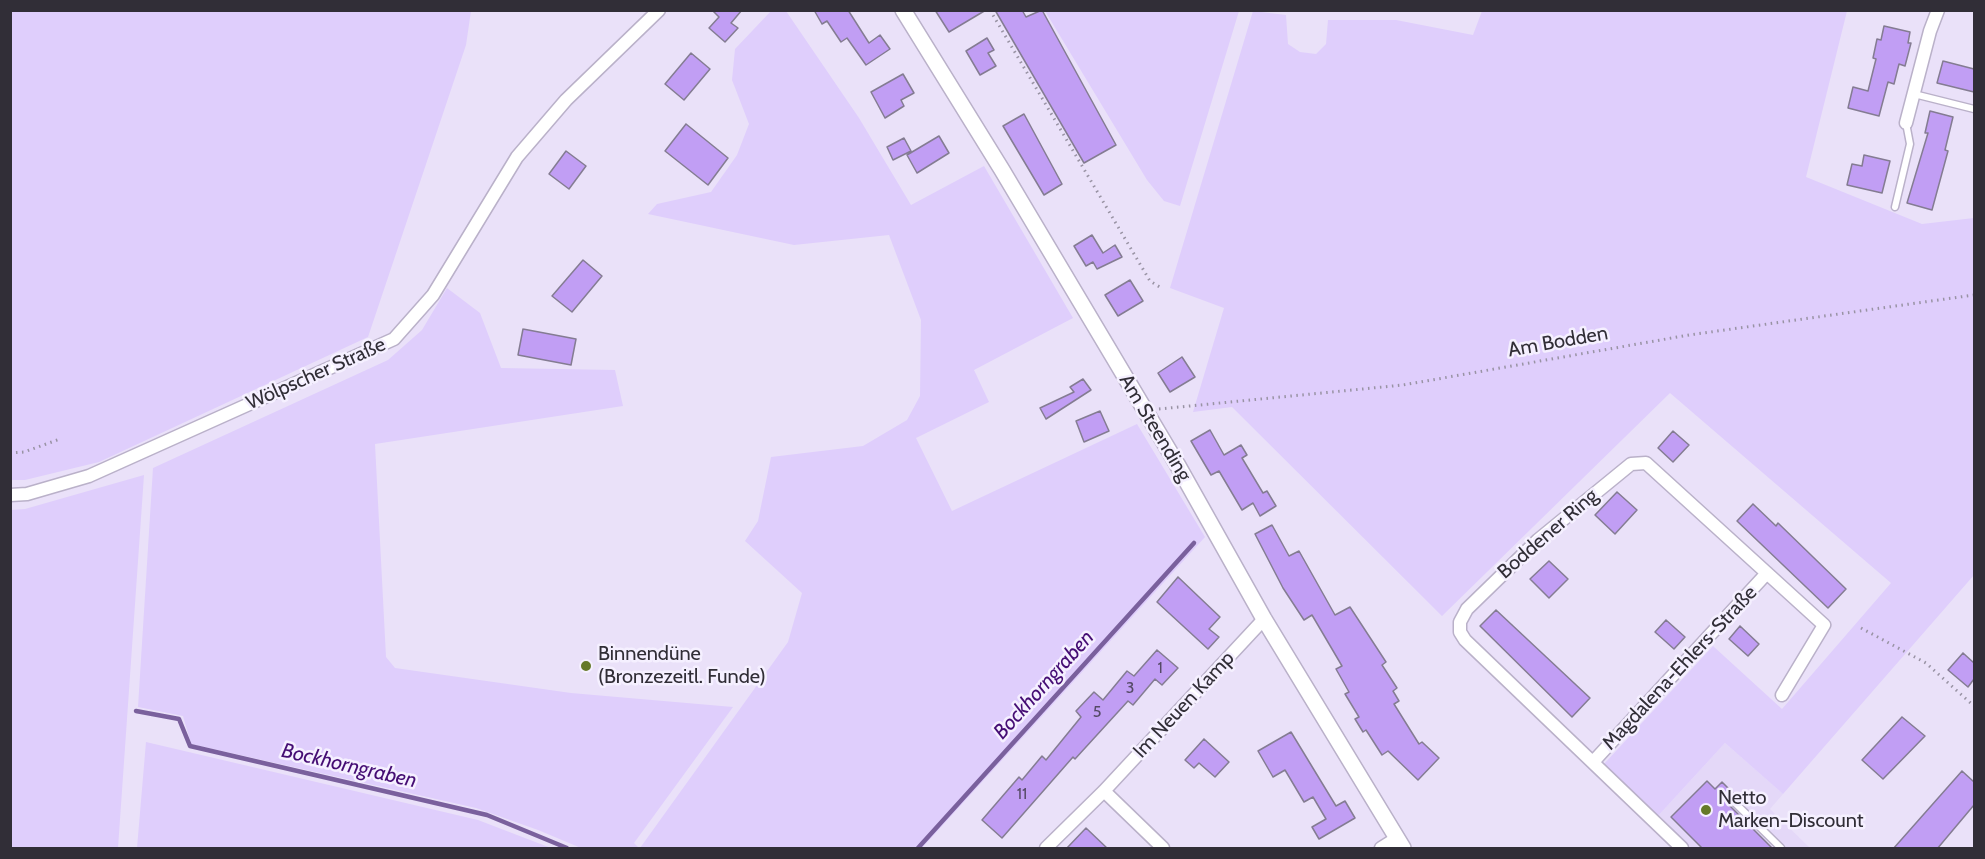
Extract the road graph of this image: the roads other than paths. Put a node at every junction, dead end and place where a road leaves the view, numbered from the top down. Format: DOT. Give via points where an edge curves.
graph roads {
  1 [pos="658,10"];
  2 [pos="903,10"];
  3 [pos="1938,10"];
  4 [pos="1914,94"];
  5 [pos="1974,109"];
  6 [pos="1906,123"];
  7 [pos="1895,207"];
  8 [pos="10,495"];
  9 [pos="1767,573"];
  10 [pos="1264,619"];
  11 [pos="1782,695"];
  12 [pos="1593,762"];
  13 [pos="1104,791"];
  14 [pos="1731,799"];
  15 [pos="1400,843"];
  16 [pos="1046,849"];
  17 [pos="1163,849"];
  18 [pos="1381,849"];
  19 [pos="1682,849"];
  20 [pos="1781,849"];
  1 -- 8 [label="street, Wölpscher Straße" via="566,100 517,157 433,295 394,339 89,476 27,494"];
  2 -- 10 [label="street, Am Steending" via="1146,412"];
  3 -- 4 [label="street"];
  4 -- 5 [label="lane"];
  4 -- 6 [label="street"];
  6 -- 7 [label="lane" via="1910,144"];
  9 -- 11 [label="street, Boddener Ring" via="1824,625"];
  9 -- 12 [label="street, Magdalena-Ehlers-Straße"];
  9 -- 12 [label="street, Boddener Ring" via="1646,463 1631,464 1538,540 1467,609 1460,622 1465,640"];
  10 -- 13 [label="street, Im Neuen Kamp"];
  10 -- 15 [label="street, Am Steending"];
  12 -- 19 [label="street, Boddener Ring"];
  13 -- 16 [label="street, Im Neuen Kamp"];
  13 -- 17 [label="street"];
  14 -- 20 [label="lane"];
  15 -- 18 [label="street"];
}
